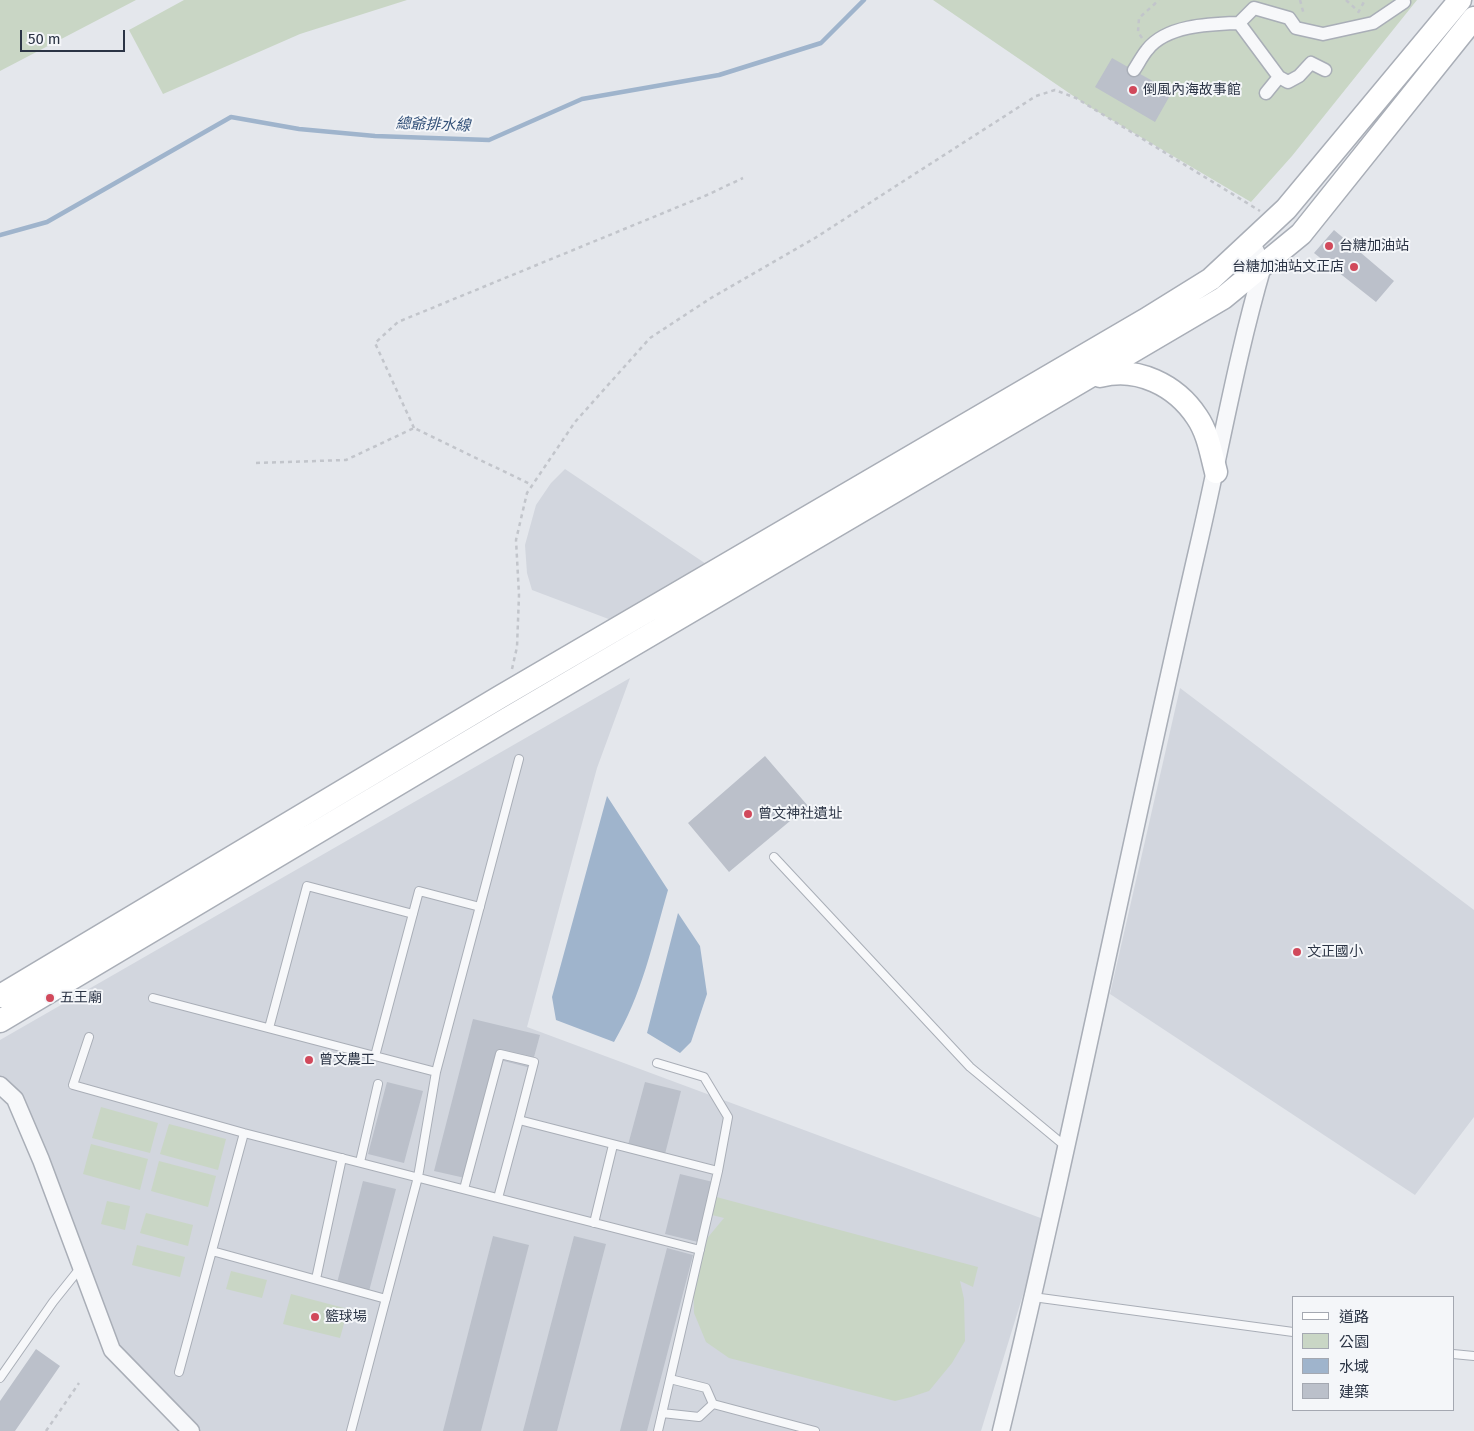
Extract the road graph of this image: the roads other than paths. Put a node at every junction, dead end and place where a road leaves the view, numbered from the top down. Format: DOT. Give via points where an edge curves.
graph roads {
  1 [pos="1460,0"];
  2 [pos="1404,2"];
  3 [pos="1474,18"];
  4 [pos="1239,24"];
  5 [pos="1134,70"];
  6 [pos="1325,70"];
  7 [pos="1279,77"];
  8 [pos="1266,93"];
  9 [pos="1251,242"];
  10 [pos="1263,266"];
  11 [pos="1092,378"];
  12 [pos="1216,472"];
  13 [pos="519,759"];
  14 [pos="774,857"];
  15 [pos="480,907"];
  16 [pos="412,914"];
  17 [pos="0,996"];
  18 [pos="154,998"];
  19 [pos="0,1021"];
  20 [pos="269,1028"];
  21 [pos="89,1037"];
  22 [pos="375,1056"];
  23 [pos="657,1064"];
  24 [pos="436,1072"];
  25 [pos="378,1084"];
  26 [pos="0,1085"];
  27 [pos="519,1120"];
  28 [pos="244,1133"];
  29 [pos="613,1145"];
  30 [pos="1065,1146"];
  31 [pos="342,1158"];
  32 [pos="360,1162"];
  33 [pos="718,1172"];
  34 [pos="418,1177"];
  35 [pos="464,1189"];
  36 [pos="498,1198"];
  37 [pos="594,1223"];
  38 [pos="700,1250"];
  39 [pos="212,1251"];
  40 [pos="81,1267"];
  41 [pos="316,1279"];
  42 [pos="1033,1297"];
  43 [pos="386,1298"];
  44 [pos="1292,1332"];
  45 [pos="1454,1354"];
  46 [pos="1474,1356"];
  47 [pos="180,1372"];
  48 [pos="0,1378"];
  49 [pos="670,1379"];
  50 [pos="713,1404"];
  51 [pos="662,1413"];
  52 [pos="798,1429"];
  53 [pos="191,1431"];
  54 [pos="351,1431"];
  55 [pos="658,1431"];
  56 [pos="815,1431"];
  57 [pos="1001,1431"];
  1 -- 9 [label="main road" via="1329,160 1286,209"];
  2 -- 4 [label="street" via="1373,23 1323,34 1296,28 1288,18 1254,8"];
  3 -- 10 [label="main road" via="1301,234"];
  4 -- 5 [label="street" via="1196,26 1166,36 1148,49"];
  4 -- 7 [label="street"];
  6 -- 7 [label="street" via="1311,63 1293,81"];
  7 -- 8 [label="street"];
  9 -- 10 [label="street"];
  9 -- 17 [label="main road" via="1211,279 1145,320 500,696"];
  10 -- 11 [label="main road" via="1224,298"];
  10 -- 12 [label="street" via="1248,317"];
  11 -- 12 [label="main road" via="1116,371 1131,372 1154,380 1179,396 1197,417 1208,440"];
  11 -- 19 [label="main road" via="494,727"];
  12 -- 30 [label="street"];
  13 -- 15 [label="lane"];
  14 -- 30 [label="lane" via="970,1067"];
  15 -- 16 [label="lane" via="419,891"];
  15 -- 24 [label="lane"];
  16 -- 20 [label="lane" via="307,886"];
  16 -- 22 [label="lane"];
  18 -- 20 [label="lane"];
  20 -- 22 [label="lane"];
  21 -- 28 [label="lane" via="73,1086"];
  22 -- 24 [label="lane"];
  23 -- 33 [label="lane" via="704,1077 728,1117"];
  24 -- 34 [label="lane"];
  25 -- 32 [label="lane"];
  26 -- 40 [label="street" via="14,1100 41,1160"];
  27 -- 29 [label="lane"];
  27 -- 35 [label="lane" via="534,1062 500,1054"];
  27 -- 36 [label="lane"];
  28 -- 31 [label="lane"];
  28 -- 39 [label="lane"];
  29 -- 33 [label="lane"];
  29 -- 37 [label="lane"];
  30 -- 42 [label="street"];
  31 -- 32 [label="lane"];
  31 -- 41 [label="lane"];
  32 -- 34 [label="lane"];
  33 -- 38 [label="lane"];
  34 -- 35 [label="lane"];
  34 -- 43 [label="lane"];
  35 -- 36 [label="lane"];
  36 -- 37 [label="lane"];
  37 -- 38 [label="lane"];
  38 -- 49 [label="lane"];
  39 -- 41 [label="lane"];
  39 -- 47 [label="lane"];
  40 -- 48 [label="lane"];
  40 -- 53 [label="street" via="112,1350"];
  41 -- 43 [label="lane"];
  42 -- 44 [label="lane"];
  42 -- 57 [label="street"];
  43 -- 54 [label="lane"];
  45 -- 46 [label="lane"];
  49 -- 50 [label="lane" via="706,1388"];
  49 -- 51 [label="lane"];
  50 -- 51 [label="lane" via="699,1417"];
  50 -- 52 [label="lane"];
  51 -- 55 [label="lane"];
  52 -- 56 [label="lane"];
}
